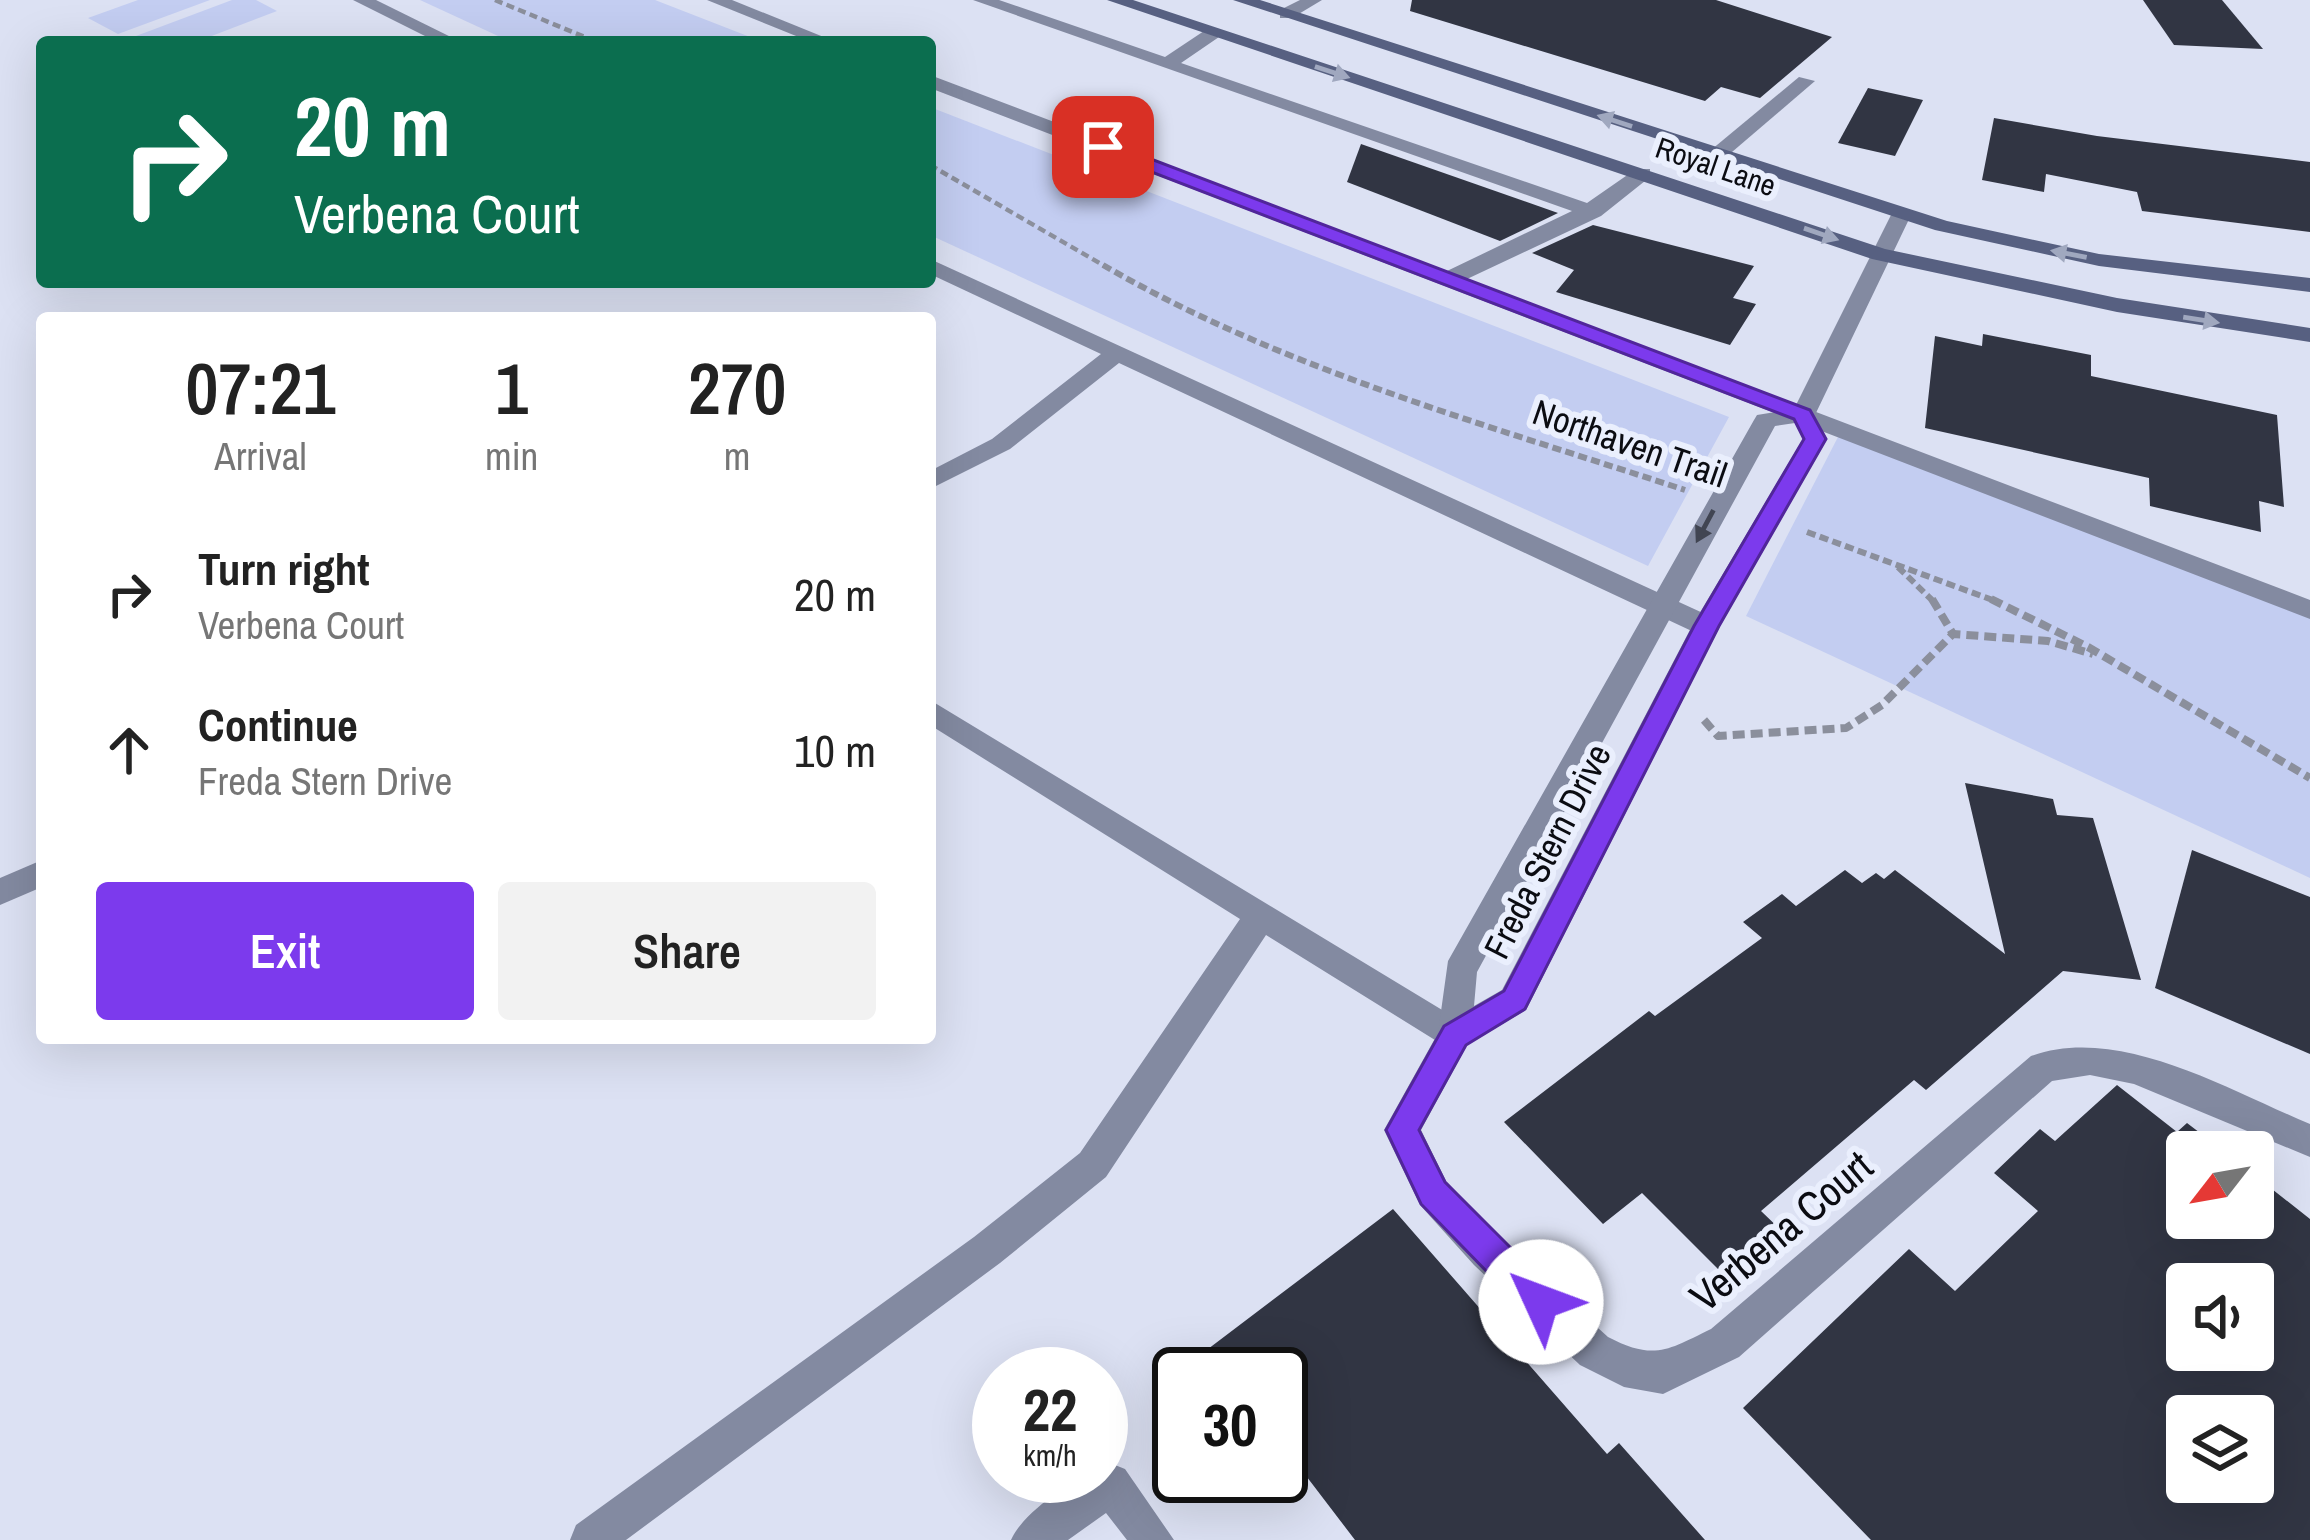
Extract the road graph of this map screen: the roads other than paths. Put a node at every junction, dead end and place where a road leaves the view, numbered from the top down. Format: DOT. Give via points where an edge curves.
graph roads {
  1 [pos="362,0"];
  2 [pos="716,0"];
  3 [pos="982,0"];
  4 [pos="1117,0"];
  5 [pos="1313,0"];
  6 [pos="1253,3"];
  7 [pos="1286,14"];
  8 [pos="1217,34"];
  9 [pos="439,36"];
  10 [pos="811,36"];
  11 [pos="1168,64"];
  12 [pos="1807,81"];
  13 [pos="936,83"];
  14 [pos="1718,154"];
  15 [pos="1643,173"];
  16 [pos="1594,212"];
  17 [pos="1901,213"];
  18 [pos="1880,254"];
  19 [pos="936,269"];
  20 [pos="1449,278"];
  21 [pos="2310,285"];
  22 [pos="2310,335"];
  23 [pos="1117,353"];
  24 [pos="1803,415"];
  25 [pos="936,479"];
  26 [pos="1662,605"];
  27 [pos="2310,610"];
  28 [pos="1706,626"];
  29 [pos="936,716"];
  30 [pos="36,876"];
  31 [pos="0,892"];
  32 [pos="1261,915"];
  33 [pos="1455,1035"];
  34 [pos="2310,1142"];
  35 [pos="591,1540"];
  36 [pos="1032,1540"];
  37 [pos="1153,1540"];
  1 -- 9 [label="street"];
  2 -- 10 [label="street"];
  3 -- 11 [label="street"];
  4 -- 8 [label="main road, Royal Lane"];
  5 -- 7 [label="street"];
  6 -- 7 [label="main road, Royal Lane"];
  6 -- 8 [label="main road"];
  14 -- 7 [label="main road, Royal Lane, one-way"];
  8 -- 11 [label="street"];
  8 -- 15 [label="main road, Royal Lane, one-way"];
  11 -- 16 [label="street"];
  12 -- 14 [label="street"];
  13 -- 20 [label="street"];
  14 -- 17 [label="main road, Royal Lane"];
  15 -- 16 [label="street"];
  15 -- 18 [label="main road, Royal Lane, one-way"];
  16 -- 20 [label="street"];
  17 -- 18 [label="street, Freda Stern Drive"];
  21 -- 17 [label="main road, Royal Lane, one-way" via="2099,260"];
  18 -- 22 [label="main road, Royal Lane, one-way" via="2117,305"];
  18 -- 24 [label="street, Freda Stern Drive"];
  19 -- 23 [label="street"];
  20 -- 24 [label="street"];
  23 -- 25 [label="street" via="1001,444"];
  23 -- 26 [label="street"];
  24 -- 26 [label="street, Freda Stern Drive, one-way" via="1766,420"];
  24 -- 27 [label="street"];
  24 -- 28 [label="street, Freda Stern Drive" via="1815,439"];
  26 -- 28 [label="street"];
  26 -- 33 [label="street, Freda Stern Drive" via="1460,971"];
  28 -- 33 [label="street, Freda Stern Drive" via="1514,1000"];
  29 -- 32 [label="street"];
  30 -- 31 [label="street"];
  32 -- 33 [label="street"];
  32 -- 35 [label="street" via="1093,1166"];
  33 -- 34 [label="street, Verbena Court" via="1402,1130 1433,1193 1594,1352 1663,1374 1725,1343 2043,1067 2090,1060 2137,1069"];
  36 -- 37 [label="street" via="1110,1484"];
}
